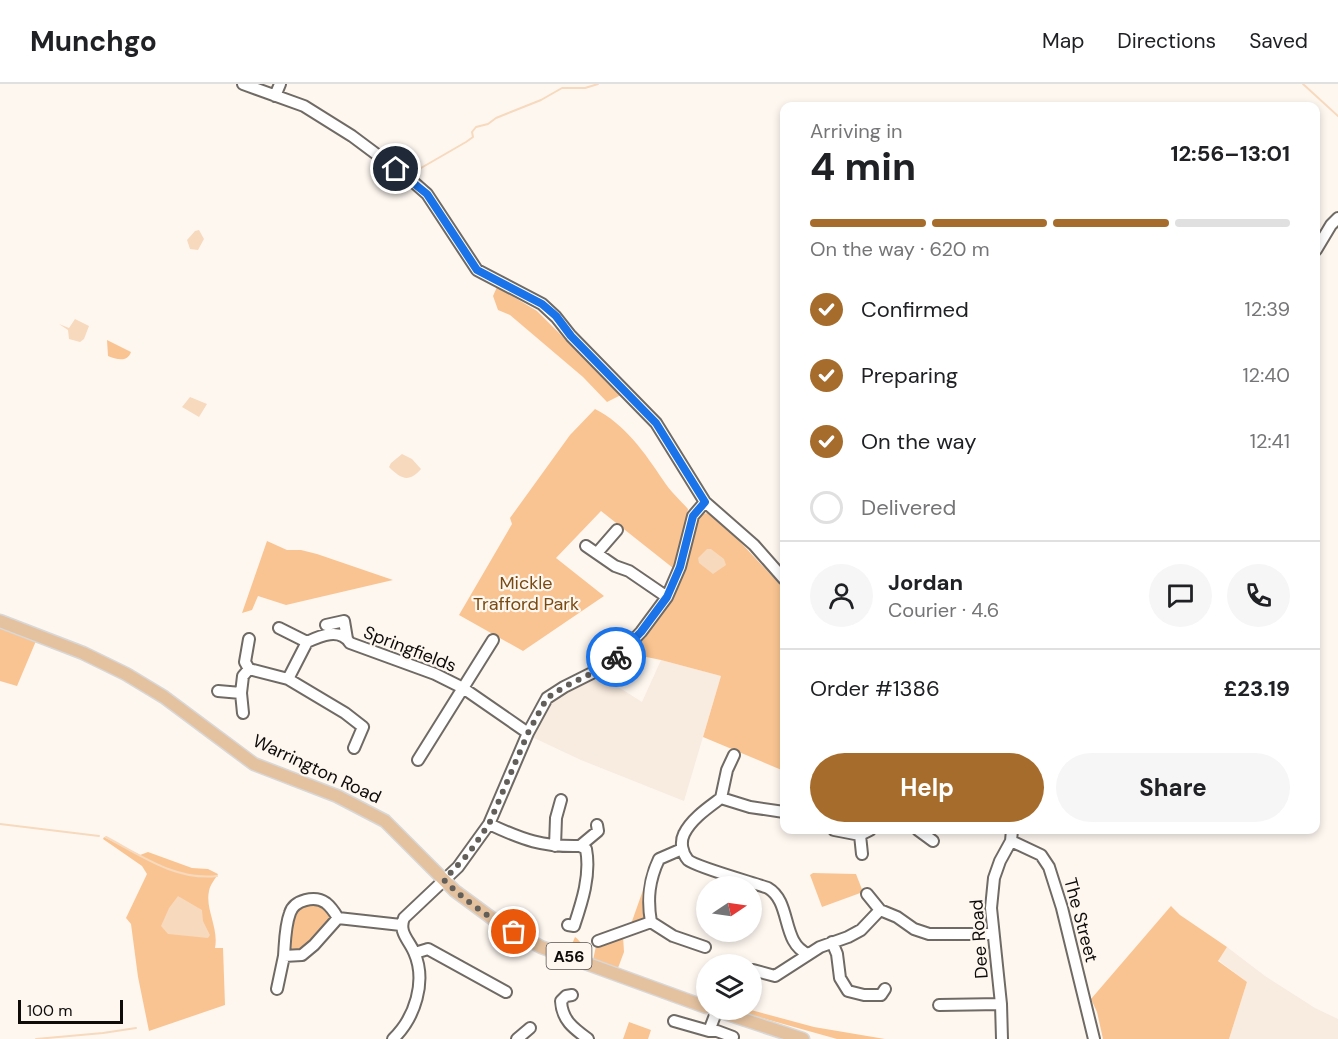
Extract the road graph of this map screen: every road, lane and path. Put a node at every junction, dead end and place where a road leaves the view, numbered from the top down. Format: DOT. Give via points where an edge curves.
graph roads {
  1 [pos="243,84"];
  2 [pos="280,84"];
  3 [pos="276,96"];
  4 [pos="1338,219"];
  5 [pos="1320,243"];
  6 [pos="705,502"];
  7 [pos="618,530"];
  8 [pos="586,546"];
  9 [pos="597,553"];
  10 [pos="780,574"];
  11 [pos="667,597"];
  12 [pos="0,621"];
  13 [pos="326,626"];
  14 [pos="279,628"];
  15 [pos="249,639"];
  16 [pos="347,639"];
  17 [pos="493,640"];
  18 [pos="307,642"];
  19 [pos="249,669"];
  20 [pos="288,680"];
  21 [pos="463,688"];
  22 [pos="218,691"];
  23 [pos="241,693"];
  24 [pos="243,713"];
  25 [pos="528,733"];
  26 [pos="354,748"];
  27 [pos="418,760"];
  28 [pos="734,762"];
  29 [pos="721,798"];
  30 [pos="561,800"];
  31 [pos="780,811"];
  32 [pos="489,824"];
  33 [pos="599,830"];
  34 [pos="855,834"];
  35 [pos="923,834"];
  36 [pos="860,835"];
  37 [pos="1011,835"];
  38 [pos="933,841"];
  39 [pos="555,846"];
  40 [pos="580,846"];
  41 [pos="682,849"];
  42 [pos="862,854"];
  43 [pos="444,880"];
  44 [pos="867,894"];
  45 [pos="880,910"];
  46 [pos="338,918"];
  47 [pos="651,922"];
  48 [pos="401,925"];
  49 [pos="568,926"];
  50 [pos="993,934"];
  51 [pos="696,940"];
  52 [pos="598,941"];
  53 [pos="832,942"];
  54 [pos="415,953"];
  55 [pos="808,954"];
  56 [pos="284,956"];
  57 [pos="762,972"];
  58 [pos="278,989"];
  59 [pos="885,989"];
  60 [pos="506,992"];
  61 [pos="572,995"];
  62 [pos="696,1002"];
  63 [pos="1001,1004"];
  64 [pos="939,1005"];
  65 [pos="713,1020"];
  66 [pos="746,1020"];
  67 [pos="674,1021"];
  68 [pos="530,1028"];
  69 [pos="709,1031"];
  70 [pos="733,1037"];
  71 [pos="799,1038"];
  72 [pos="393,1039"];
  73 [pos="517,1039"];
  74 [pos="588,1039"];
  75 [pos="1002,1039"];
  76 [pos="1094,1039"];
  1 -- 3 [label="street"];
  2 -- 3 [label="street"];
  3 -- 6 [label="street" via="304,106 411,180 427,194 477,270 542,304 556,316 656,423"];
  4 -- 5 [label="street"];
  6 -- 10 [label="street" via="754,545"];
  6 -- 11 [label="street" via="693,516 680,567"];
  7 -- 9 [label="street"];
  8 -- 9 [label="street"];
  9 -- 11 [label="street"];
  11 -- 25 [label="street" via="623,651 602,668 547,698"];
  12 -- 43 [label="main road, Warrington Road / A56" via="126,674 255,764 338,796 385,820"];
  13 -- 16 [label="street, Springfields" via="344,621"];
  14 -- 18 [label="street"];
  15 -- 19 [label="street" via="245,662"];
  16 -- 18 [label="street, Springfields" via="325,634"];
  16 -- 21 [label="street, Springfields"];
  17 -- 21 [label="street, Springfields"];
  18 -- 20 [label="street"];
  19 -- 20 [label="street"];
  19 -- 23 [label="street" via="243,676"];
  20 -- 26 [label="street" via="363,727"];
  21 -- 25 [label="street, Springfields"];
  21 -- 27 [label="street, Springfields"];
  22 -- 23 [label="street"];
  23 -- 24 [label="street"];
  25 -- 32 [label="street"];
  28 -- 29 [label="street"];
  29 -- 31 [label="street"];
  29 -- 41 [label="street" via="685,832"];
  30 -- 39 [label="street"];
  32 -- 39 [label="street" via="520,839"];
  32 -- 43 [label="street"];
  33 -- 40 [label="street"];
  34 -- 36 [label="street"];
  35 -- 38 [label="street"];
  36 -- 42 [label="street"];
  37 -- 50 [label="street, Dee Road" via="994,878"];
  37 -- 76 [label="street, The Street" via="1041,855 1049,867"];
  39 -- 40 [label="street"];
  40 -- 49 [label="street" via="586,849 587,857 585,891 574,926"];
  41 -- 47 [label="street" via="659,859 655,867 648,891"];
  41 -- 55 [label="street" via="691,862 775,892 794,940"];
  43 -- 48 [label="street"];
  43 -- 62 [label="main road, Warrington Road / A56" via="493,919 541,947"];
  44 -- 45 [label="street"];
  45 -- 50 [label="street" via="929,934"];
  45 -- 53 [label="street" via="861,930"];
  46 -- 48 [label="street"];
  46 -- 56 [label="street" via="302,955"];
  46 -- 56 [label="street" via="326,903 316,899 293,907"];
  47 -- 51 [label="street" via="673,936"];
  47 -- 52 [label="street"];
  48 -- 54 [label="street"];
  50 -- 63 [label="street, Dee Road"];
  53 -- 55 [label="street"];
  53 -- 59 [label="street" via="840,978 848,991 881,995"];
  54 -- 60 [label="street" via="428,950"];
  54 -- 72 [label="street" via="417,998 406,1024"];
  55 -- 57 [label="street" via="775,976"];
  56 -- 58 [label="street"];
  61 -- 74 [label="street" via="561,1001 562,1013 571,1027"];
  63 -- 64 [label="street"];
  63 -- 75 [label="street, Dee Road"];
  65 -- 69 [label="street"];
  66 -- 71 [label="main road"];
  67 -- 69 [label="street"];
  68 -- 73 [label="street"];
  69 -- 70 [label="street"];
}
